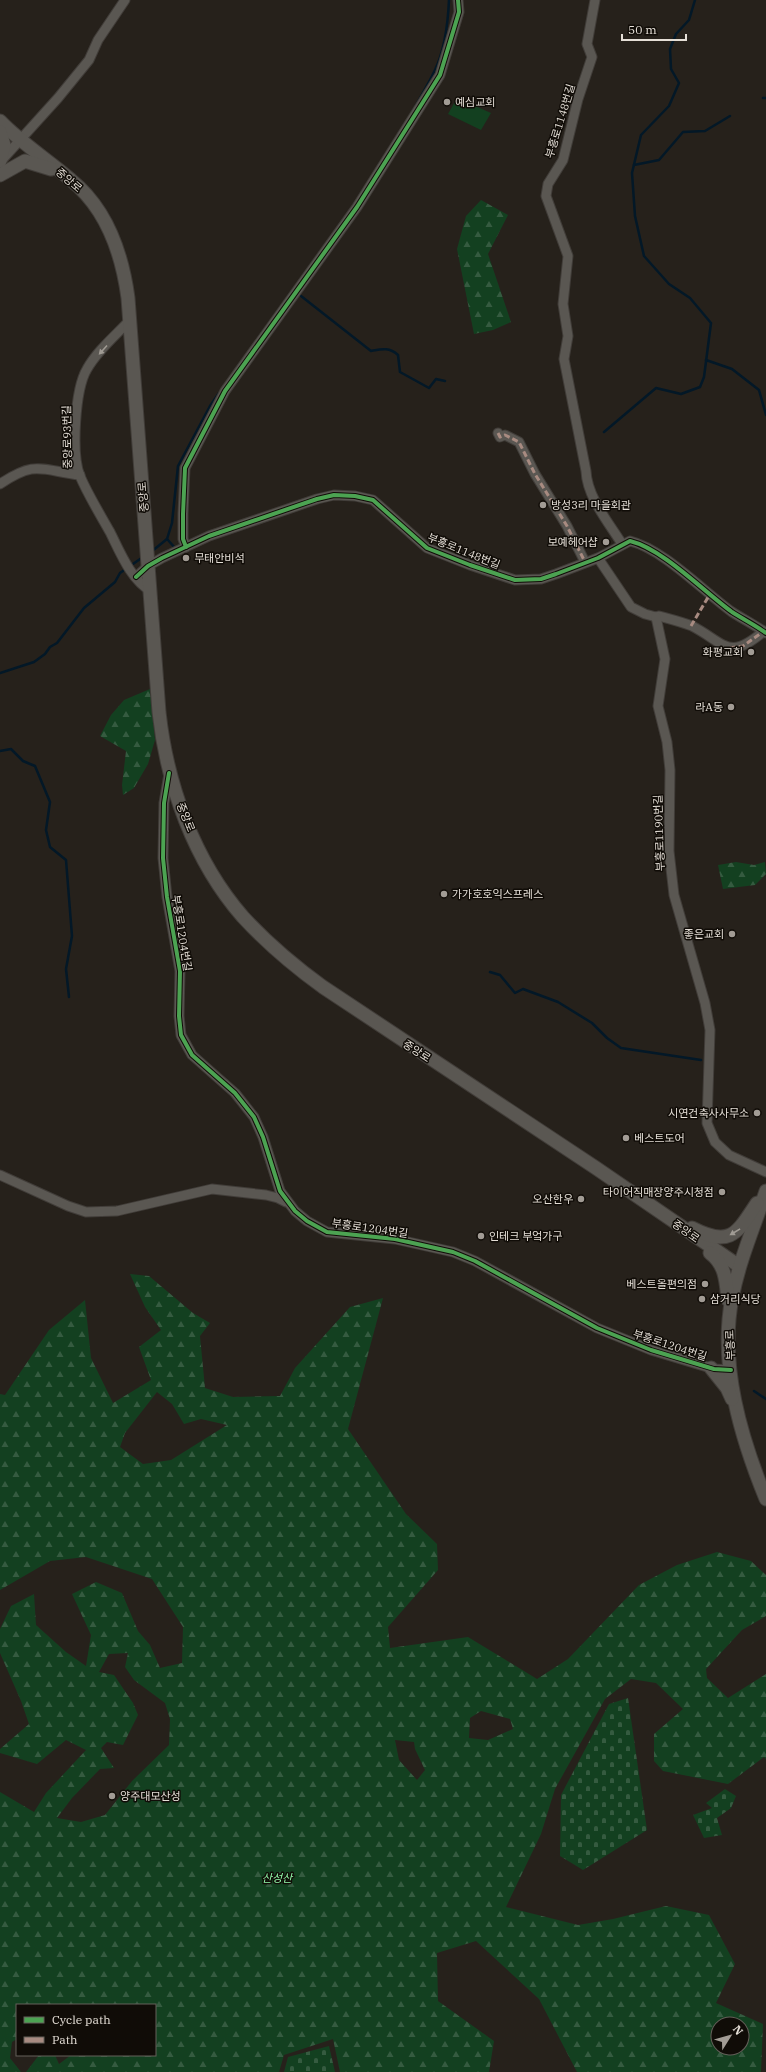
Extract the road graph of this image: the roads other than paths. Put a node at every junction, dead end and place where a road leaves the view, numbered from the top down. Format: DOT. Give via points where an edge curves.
graph roads {
  1 [pos="125,0"];
  2 [pos="458,0"];
  3 [pos="595,0"];
  4 [pos="0,121"];
  5 [pos="0,132"];
  6 [pos="21,139"];
  7 [pos="0,161"];
  8 [pos="0,175"];
  9 [pos="71,180"];
  10 [pos="129,321"];
  11 [pos="498,432"];
  12 [pos="80,475"];
  13 [pos="0,484"];
  14 [pos="622,544"];
  15 [pos="186,547"];
  16 [pos="148,558"];
  17 [pos="598,558"];
  18 [pos="585,562"];
  19 [pos="133,574"];
  20 [pos="151,591"];
  21 [pos="656,617"];
  22 [pos="765,632"];
  23 [pos="169,773"];
  24 [pos="766,1172"];
  25 [pos="0,1175"];
  26 [pos="766,1191"];
  27 [pos="288,1203"];
  28 [pos="651,1206"];
  29 [pos="687,1231"];
  30 [pos="739,1266"];
  31 [pos="730,1315"];
  32 [pos="711,1368"];
  33 [pos="731,1370"];
  34 [pos="736,1408"];
  35 [pos="766,1499"];
  1 -- 6 [label="street" via="98,40 89,60"];
  2 -- 15 [label="street" via="459,12 440,74 357,207 225,391 185,468 183,539"];
  3 -- 14 [label="street, 부흥로1148번길" via="587,44 592,57 578,99 563,160 548,184 546,196 568,256 563,304 568,336 564,359 586,482"];
  4 -- 6 [label="main road, 중앙로"];
  5 -- 7 [label="main road" via="4,145"];
  6 -- 7 [label="street"];
  6 -- 9 [label="main road, 중앙로"];
  8 -- 9 [label="main road" via="25,161 30,161"];
  9 -- 10 [label="main road, 중앙로" via="96,207 114,239 125,275"];
  10 -- 12 [label="street, 중앙로93번길, one-way" via="88,367 81,383 76,416"];
  10 -- 16 [label="main road, 중앙로"];
  11 -- 18 [label="street" via="500,436 505,435 519,442"];
  12 -- 13 [label="street, 중앙로93번길" via="34,468 16,474"];
  12 -- 19 [label="street, 중앙로93번길"];
  14 -- 17 [label="street, 부흥로1148번길"];
  14 -- 22 [label="street, 부흥로1148번길" via="630,541 642,544 733,613"];
  15 -- 16 [label="street, 부흥로1148번길" via="162,558"];
  15 -- 18 [label="street, 부흥로1148번길" via="222,532 334,495 373,500 427,548 515,580 541,579"];
  16 -- 19 [label="street, 부흥로1148번길"];
  16 -- 20 [label="main road, 중앙로"];
  17 -- 18 [label="street, 부흥로1148번길"];
  17 -- 21 [label="street" via="631,607"];
  19 -- 20 [label="street, 중앙로93번길"];
  20 -- 23 [label="main road, 중앙로" via="159,712"];
  21 -- 22 [label="street, 부흥로1148번길" via="691,626 730,648 743,646"];
  21 -- 24 [label="street, 부흥로1190번길" via="665,659 658,706 667,742 670,770 669,851 674,895 705,1003 710,1030 707,1123 715,1142 729,1155"];
  23 -- 27 [label="street, 부흥로1204번길" via="164,803 163,858 180,971 181,1035 192,1055 235,1093 254,1117 280,1191"];
  23 -- 28 [label="main road, 중앙로" via="189,826 213,873 242,915 284,957 378,1025"];
  25 -- 27 [label="street, 부흥로1204번길" via="86,1212 117,1211 212,1189 266,1195"];
  26 -- 28 [label="main road, one-way" via="740,1229 726,1237 697,1231"];
  26 -- 30 [label="main road, 부흥로"];
  27 -- 32 [label="street, 부흥로1204번길" via="308,1221 327,1232 395,1239 453,1252 476,1261 597,1328 651,1350"];
  28 -- 29 [label="main road, 중앙로"];
  29 -- 30 [label="main road, 중앙로"];
  29 -- 31 [label="main road" via="716,1258 724,1271"];
  30 -- 31 [label="main road, 부흥로"];
  31 -- 33 [label="main road, 부흥로"];
  32 -- 33 [label="street, 부흥로1204번길"];
  32 -- 34 [label="main road" via="727,1388"];
  33 -- 34 [label="main road, 부흥로"];
  34 -- 35 [label="main road, 부흥로" via="754,1471"];
}
